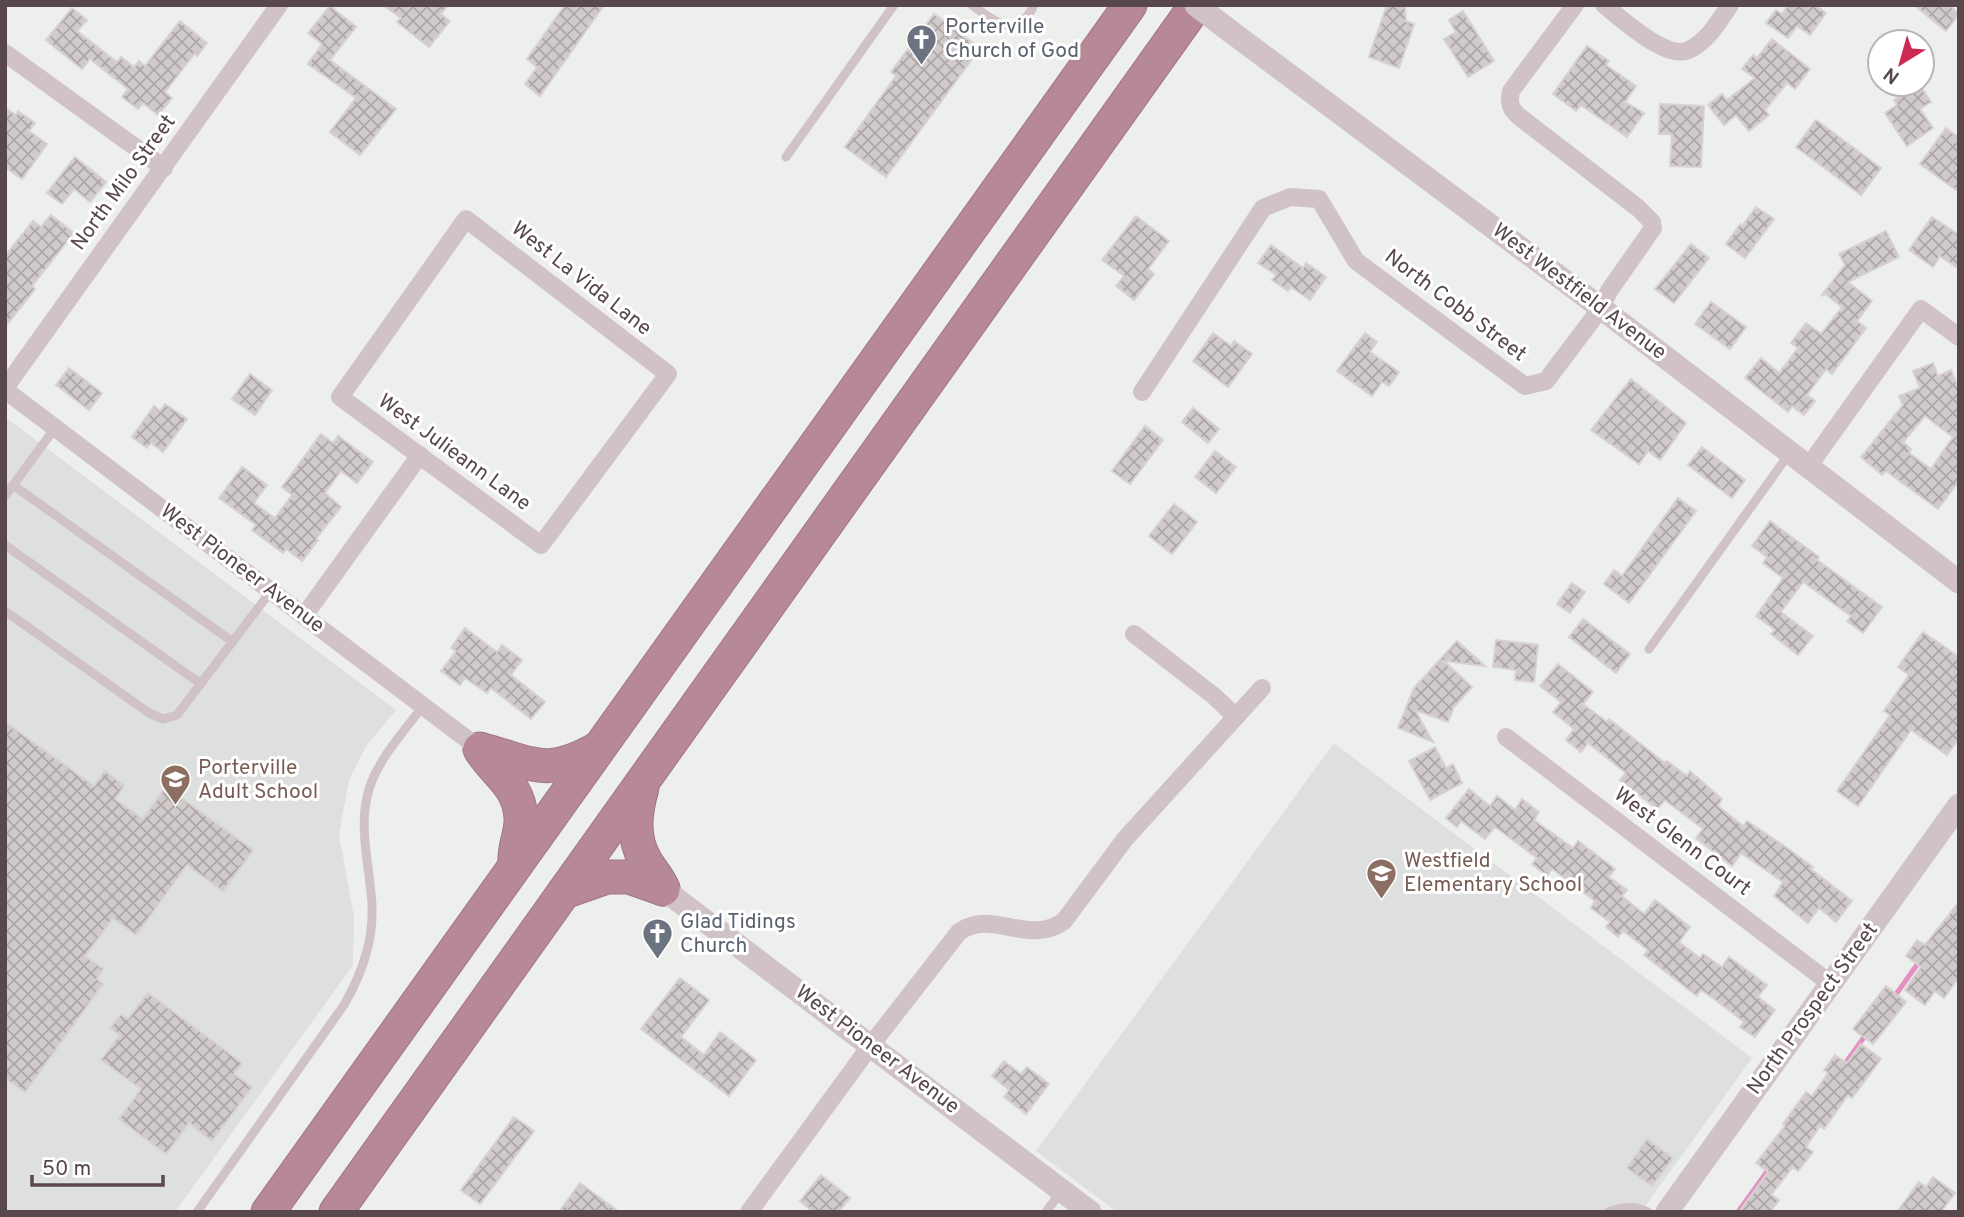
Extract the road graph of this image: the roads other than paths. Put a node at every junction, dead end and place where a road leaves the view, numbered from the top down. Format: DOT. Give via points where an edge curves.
graph roads {
  1 [pos="279,5"];
  2 [pos="894,5"];
  3 [pos="972,5"];
  4 [pos="1034,5"];
  5 [pos="1130,5"];
  6 [pos="1196,5"];
  7 [pos="1575,5"];
  8 [pos="1604,5"];
  9 [pos="1730,5"];
  10 [pos="5,53"];
  11 [pos="786,157"];
  12 [pos="164,167"];
  13 [pos="1601,308"];
  14 [pos="1959,337"];
  15 [pos="5,389"];
  16 [pos="1142,392"];
  17 [pos="340,397"];
  18 [pos="55,428"];
  19 [pos="420,455"];
  20 [pos="1799,460"];
  21 [pos="13,485"];
  22 [pos="5,496"];
  23 [pos="5,545"];
  24 [pos="541,545"];
  25 [pos="1959,582"];
  26 [pos="271,591"];
  27 [pos="5,611"];
  28 [pos="304,616"];
  29 [pos="1134,635"];
  30 [pos="233,642"];
  31 [pos="1649,649"];
  32 [pos="201,684"];
  33 [pos="1262,688"];
  34 [pos="422,706"];
  35 [pos="1236,717"];
  36 [pos="1506,737"];
  37 [pos="480,749"];
  38 [pos="597,749"];
  39 [pos="645,778"];
  40 [pos="1959,805"];
  41 [pos="516,864"];
  42 [pos="663,889"];
  43 [pos="564,892"];
  44 [pos="1831,984"];
  45 [pos="871,1045"];
  46 [pos="1062,1190"];
  47 [pos="197,1212"];
  48 [pos="268,1212"];
  49 [pos="336,1212"];
  50 [pos="750,1212"];
  51 [pos="1046,1212"];
  52 [pos="1090,1212"];
  53 [pos="1608,1212"];
  54 [pos="1648,1212"];
  55 [pos="1667,1212"];
  1 -- 12 [label="street, North Milo Street"];
  2 -- 11 [label="lane"];
  3 -- 4 [label="lane" via="1004,26 1021,22"];
  5 -- 38 [label="highway"];
  6 -- 13 [label="street, West Westfield Avenue, bridge"];
  6 -- 39 [label="highway"];
  7 -- 13 [label="street, North Cobb Street" via="1509,99 1514,112 1652,222 1647,239"];
  8 -- 9 [label="street" via="1674,52 1687,52 1698,45"];
  10 -- 12 [label="street"];
  12 -- 15 [label="street, North Milo Street"];
  13 -- 16 [label="street, North Cobb Street" via="1546,381 1525,386 1356,261 1319,199 1290,197 1263,208"];
  13 -- 20 [label="street, West Westfield Avenue"];
  14 -- 20 [label="street" via="1922,309"];
  15 -- 18 [label="street, West Pioneer Avenue"];
  17 -- 19 [label="street, West Julieann Lane"];
  17 -- 24 [label="street, West La Vida Lane" via="467,219 668,374"];
  18 -- 21 [label="lane"];
  18 -- 26 [label="street, West Pioneer Avenue"];
  19 -- 24 [label="street, West Julieann Lane"];
  19 -- 28 [label="street"];
  20 -- 25 [label="street, West Westfield Avenue"];
  20 -- 31 [label="lane"];
  21 -- 22 [label="lane"];
  21 -- 30 [label="lane"];
  23 -- 32 [label="lane"];
  26 -- 28 [label="street, West Pioneer Avenue"];
  26 -- 30 [label="lane"];
  27 -- 32 [label="lane" via="163,719 177,715"];
  28 -- 34 [label="street, West Pioneer Avenue"];
  29 -- 35 [label="street"];
  30 -- 32 [label="lane"];
  33 -- 35 [label="street"];
  34 -- 37 [label="street, West Pioneer Avenue"];
  34 -- 47 [label="lane" via="374,775 367,794 365,847 373,914 363,968 344,1005"];
  35 -- 45 [label="street" via="1125,839 1064,921 1039,932 968,925"];
  36 -- 44 [label="street, West Glenn Court"];
  37 -- 38 [label="highway" via="538,767 567,764"];
  37 -- 41 [label="highway" via="518,798 522,821 514,848"];
  38 -- 41 [label="highway"];
  39 -- 42 [label="highway" via="637,806 637,841"];
  39 -- 43 [label="highway"];
  40 -- 44 [label="street, North Prospect Street"];
  41 -- 48 [label="highway"];
  42 -- 43 [label="highway" via="629,877 607,877"];
  42 -- 45 [label="street, West Pioneer Avenue"];
  43 -- 49 [label="highway"];
  44 -- 55 [label="street, North Prospect Street"];
  45 -- 46 [label="street, West Pioneer Avenue"];
  45 -- 50 [label="street"];
  46 -- 51 [label="lane"];
  46 -- 52 [label="street, West Pioneer Avenue"];
  53 -- 54 [label="lane" via="1641,1208"];
}
